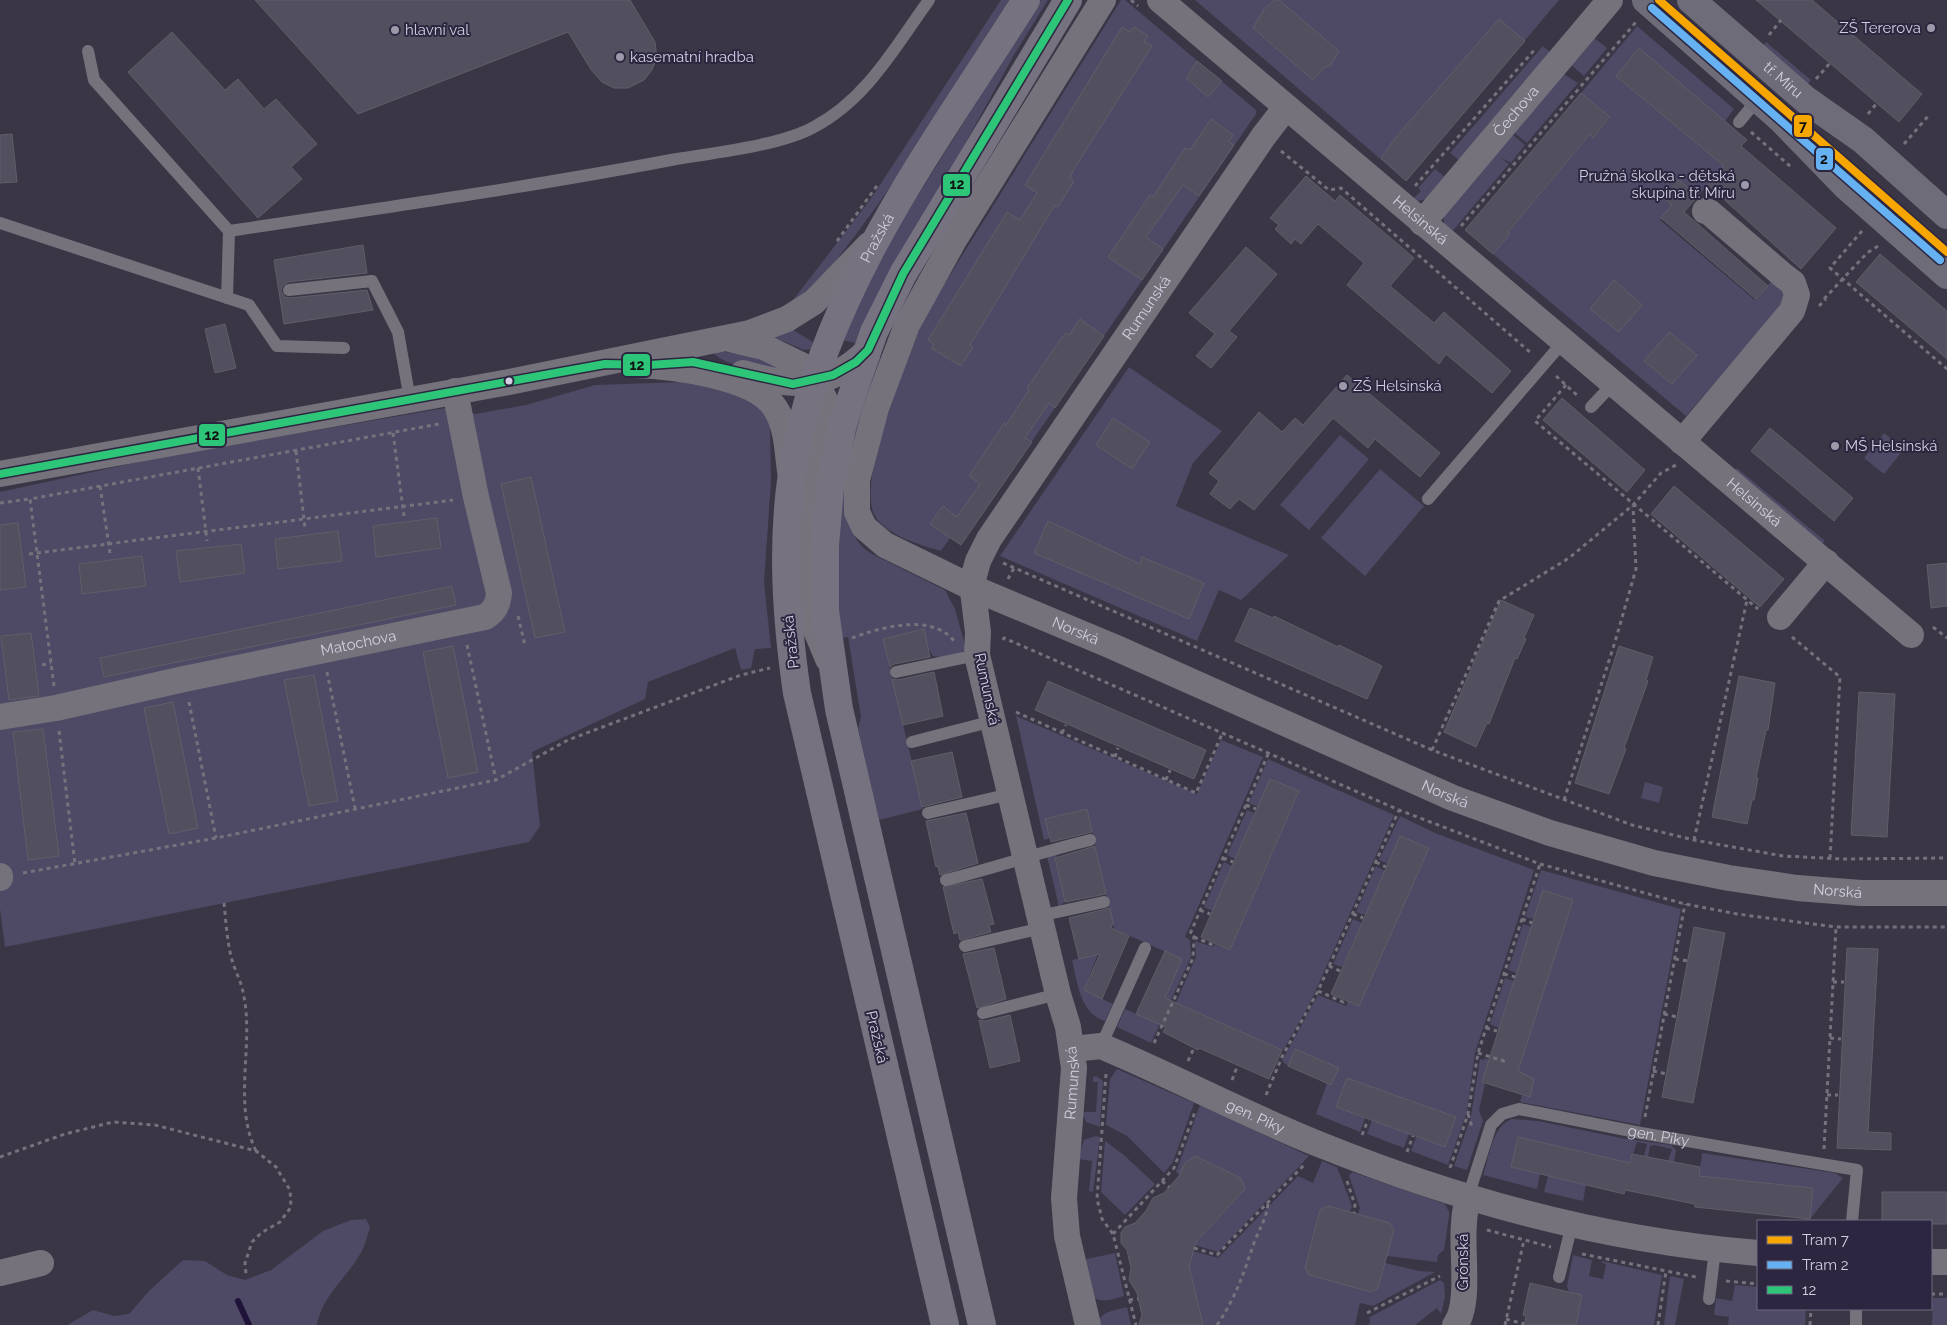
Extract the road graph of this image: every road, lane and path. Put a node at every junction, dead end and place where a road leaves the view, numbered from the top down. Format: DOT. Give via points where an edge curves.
graph roads {
  1 [pos="929,0"];
  2 [pos="1026,0"];
  3 [pos="1068,0"];
  4 [pos="1103,0"];
  5 [pos="1130,0"];
  6 [pos="1610,0"];
  7 [pos="1691,0"];
  8 [pos="1152,6"];
  9 [pos="1642,10"];
  10 [pos="1781,20"];
  11 [pos="1766,38"];
  12 [pos="1539,44"];
  13 [pos="88,51"];
  14 [pos="1830,63"];
  15 [pos="1816,80"];
  16 [pos="1758,99"];
  17 [pos="1877,103"];
  18 [pos="1286,107"];
  19 [pos="1930,114"];
  20 [pos="1862,120"];
  21 [pos="1739,122"];
  22 [pos="1263,137"];
  23 [pos="1898,150"];
  24 [pos="1793,169"];
  25 [pos="882,178"];
  26 [pos="1412,190"];
  27 [pos="1704,211"];
  28 [pos="1947,215"];
  29 [pos="0,223"];
  30 [pos="1422,223"];
  31 [pos="1864,228"];
  32 [pos="229,231"];
  33 [pos="1457,231"];
  34 [pos="878,235"];
  35 [pos="835,245"];
  36 [pos="1884,247"];
  37 [pos="1947,275"];
  38 [pos="1844,280"];
  39 [pos="289,290"];
  40 [pos="227,298"];
  41 [pos="1796,301"];
  42 [pos="727,338"];
  43 [pos="1570,340"];
  44 [pos="344,348"];
  45 [pos="868,350"];
  46 [pos="605,364"];
  47 [pos="1545,365"];
  48 [pos="649,366"];
  49 [pos="1947,369"];
  50 [pos="815,380"];
  51 [pos="1613,384"];
  52 [pos="1566,385"];
  53 [pos="455,392"];
  54 [pos="410,400"];
  55 [pos="1591,407"];
  56 [pos="445,423"];
  57 [pos="393,433"];
  58 [pos="296,451"];
  59 [pos="1681,452"];
  60 [pos="198,468"];
  61 [pos="0,474"];
  62 [pos="791,483"];
  63 [pos="100,486"];
  64 [pos="476,497"];
  65 [pos="30,499"];
  66 [pos="1428,499"];
  67 [pos="0,503"];
  68 [pos="1633,505"];
  69 [pos="403,507"];
  70 [pos="404,516"];
  71 [pos="304,519"];
  72 [pos="305,528"];
  73 [pos="206,531"];
  74 [pos="207,541"];
  75 [pos="108,544"];
  76 [pos="38,553"];
  77 [pos="110,553"];
  78 [pos="29,554"];
  79 [pos="1826,562"];
  80 [pos="1014,568"];
  81 [pos="973,588"];
  82 [pos="1747,600"];
  83 [pos="1777,621"];
  84 [pos="462,622"];
  85 [pos="1911,634"];
  86 [pos="1004,638"];
  87 [pos="850,639"];
  88 [pos="323,652"];
  89 [pos="972,656"];
  90 [pos="51,664"];
  91 [pos="42,665"];
  92 [pos="832,666"];
  93 [pos="776,667"];
  94 [pos="896,672"];
  95 [pos="184,679"];
  96 [pos="54,691"];
  97 [pos="1003,716"];
  98 [pos="0,717"];
  99 [pos="58,723"];
  100 [pos="1066,724"];
  101 [pos="1062,733"];
  102 [pos="1222,734"];
  103 [pos="912,742"];
  104 [pos="1118,748"];
  105 [pos="1432,750"];
  106 [pos="1269,752"];
  107 [pos="1114,757"];
  108 [pos="1170,770"];
  109 [pos="496,780"];
  110 [pos="1166,780"];
  111 [pos="1010,794"];
  112 [pos="1564,800"];
  113 [pos="1246,805"];
  114 [pos="355,808"];
  115 [pos="1256,809"];
  116 [pos="1399,810"];
  117 [pos="928,813"];
  118 [pos="216,838"];
  119 [pos="1090,840"];
  120 [pos="1694,840"];
  121 [pos="1025,858"];
  122 [pos="1223,858"];
  123 [pos="1830,858"];
  124 [pos="1947,858"];
  125 [pos="1233,862"];
  126 [pos="1376,862"];
  127 [pos="75,864"];
  128 [pos="1540,864"];
  129 [pos="1386,867"];
  130 [pos="0,877"];
  131 [pos="946,880"];
  132 [pos="1947,893"];
  133 [pos="1104,902"];
  134 [pos="224,903"];
  135 [pos="1685,904"];
  136 [pos="1200,910"];
  137 [pos="1210,914"];
  138 [pos="1353,914"];
  139 [pos="1363,918"];
  140 [pos="1522,919"];
  141 [pos="1041,922"];
  142 [pos="1532,923"];
  143 [pos="1836,927"];
  144 [pos="1947,927"];
  145 [pos="1194,937"];
  146 [pos="1213,943"];
  147 [pos="965,946"];
  148 [pos="1145,948"];
  149 [pos="1675,959"];
  150 [pos="1688,961"];
  151 [pos="1329,966"];
  152 [pos="1340,971"];
  153 [pos="1504,974"];
  154 [pos="1515,977"];
  155 [pos="1833,982"];
  156 [pos="1844,982"];
  157 [pos="1318,991"];
  158 [pos="1058,994"];
  159 [pos="1344,1000"];
  160 [pos="983,1013"];
  161 [pos="1664,1014"];
  162 [pos="1677,1017"];
  163 [pos="1486,1028"];
  164 [pos="1497,1031"];
  165 [pos="1830,1038"];
  166 [pos="1841,1039"];
  167 [pos="1101,1046"];
  168 [pos="1152,1046"];
  169 [pos="1194,1048"];
  170 [pos="1073,1049"];
  171 [pos="1478,1053"];
  172 [pos="1505,1059"];
  173 [pos="1188,1062"];
  174 [pos="1237,1067"];
  175 [pos="1107,1071"];
  176 [pos="1653,1071"];
  177 [pos="1666,1074"];
  178 [pos="1231,1082"];
  179 [pos="1827,1095"];
  180 [pos="1838,1095"];
  181 [pos="1265,1096"];
  182 [pos="1198,1102"];
  183 [pos="1368,1120"];
  184 [pos="1643,1124"];
  185 [pos="1362,1135"];
  186 [pos="1413,1136"];
  187 [pos="1320,1145"];
  188 [pos="256,1151"];
  189 [pos="1406,1154"];
  190 [pos="0,1157"];
  191 [pos="1823,1164"];
  192 [pos="1449,1168"];
  193 [pos="1162,1181"];
  194 [pos="1349,1186"];
  195 [pos="1169,1187"];
  196 [pos="1468,1197"];
  197 [pos="1268,1203"];
  198 [pos="1354,1213"];
  199 [pos="1852,1220"];
  200 [pos="1572,1224"];
  201 [pos="1483,1228"];
  202 [pos="1113,1234"];
  203 [pos="1524,1241"];
  204 [pos="1669,1243"];
  205 [pos="1194,1248"];
  206 [pos="1565,1250"];
  207 [pos="1715,1250"];
  208 [pos="1757,1253"];
  209 [pos="1932,1262"];
  210 [pos="1947,1262"];
  211 [pos="41,1263"];
  212 [pos="1666,1272"];
  213 [pos="0,1273"];
  214 [pos="246,1274"];
  215 [pos="1440,1276"];
  216 [pos="1559,1277"];
  217 [pos="1711,1280"];
  218 [pos="1757,1284"];
  219 [pos="1932,1294"];
  220 [pos="1947,1294"];
  221 [pos="1138,1299"];
  222 [pos="1709,1299"];
  223 [pos="1129,1300"];
  224 [pos="1811,1310"];
  225 [pos="1856,1310"];
  226 [pos="1367,1313"];
  227 [pos="1506,1319"];
  228 [pos="1524,1324"];
  229 [pos="945,1325"];
  230 [pos="982,1325"];
  231 [pos="1088,1325"];
  232 [pos="1136,1325"];
  233 [pos="1217,1325"];
  234 [pos="1455,1325"];
  235 [pos="1505,1325"];
  236 [pos="1658,1325"];
  237 [pos="1810,1325"];
  238 [pos="1856,1325"];
  1 -- 32 [label="lane" via="868,85 845,108 813,128 776,140 585,177"];
  2 -- 34 [label="main road, Pražská"];
  3 -- 45 [label="main road" via="903,274"];
  4 -- 81 [label="street" via="954,240 907,325 876,408 861,462 856,503 864,528 885,545"];
  5 -- 8 [label="path"];
  6 -- 30 [label="street, Čechova"];
  7 -- 28 [label="main road, tř. Míru" via="1806,100 1863,140"];
  8 -- 18 [label="street, Helsinská"];
  9 -- 16 [label="main road, tř. Míru"];
  9 -- 33 [label="path"];
  10 -- 11 [label="path"];
  12 -- 26 [label="path"];
  13 -- 32 [label="lane" via="94,80"];
  14 -- 15 [label="path"];
  16 -- 21 [label="lane"];
  16 -- 37 [label="main road, tř. Míru" via="1846,186"];
  17 -- 20 [label="path"];
  18 -- 22 [label="street, Rumunská"];
  18 -- 30 [label="street, Helsinská"];
  19 -- 23 [label="path"];
  21 -- 24 [label="path"];
  22 -- 47 [label="path" via="1329,190 1341,188"];
  22 -- 81 [label="street, Rumunská" via="989,539 975,569"];
  25 -- 35 [label="path"];
  27 -- 41 [label="street" via="1792,284"];
  29 -- 40 [label="lane"];
  30 -- 43 [label="street, Helsinská"];
  31 -- 38 [label="path" via="1830,268"];
  32 -- 40 [label="lane"];
  34 -- 42 [label="street" via="822,296 800,312 768,327"];
  34 -- 50 [label="main road, Pražská" via="838,315"];
  36 -- 38 [label="path" via="1872,248"];
  38 -- 41 [label="path" via="1826,299"];
  38 -- 49 [label="path"];
  39 -- 54 [label="lane" via="372,281 398,332"];
  40 -- 44 [label="lane" via="249,305 277,346"];
  41 -- 59 [label="street" via="1792,312"];
  42 -- 46 [label="street"];
  42 -- 50 [label="street" via="785,356 801,365"];
  43 -- 47 [label="lane"];
  43 -- 51 [label="street, Helsinská"];
  45 -- 50 [label="street" via="845,370"];
  45 -- 92 [label="main road" via="842,428 826,514 825,611"];
  46 -- 48 [label="street"];
  46 -- 53 [label="street"];
  47 -- 52 [label="path"];
  47 -- 66 [label="lane"];
  48 -- 50 [label="street" via="693,362 785,384"];
  48 -- 62 [label="street" via="700,373 752,388 767,398 776,408 782,424"];
  50 -- 62 [label="main road, Pražská" via="797,446"];
  50 -- 92 [label="street" via="825,400 828,416 812,504 810,598 814,630"];
  51 -- 55 [label="lane"];
  51 -- 59 [label="street, Helsinská"];
  52 -- 55 [label="path"];
  52 -- 68 [label="path" via="1535,421"];
  53 -- 54 [label="street"];
  53 -- 64 [label="street, Matochova"];
  54 -- 61 [label="street"];
  56 -- 57 [label="path"];
  57 -- 58 [label="path"];
  57 -- 69 [label="path"];
  58 -- 60 [label="path"];
  58 -- 71 [label="path"];
  59 -- 68 [label="path"];
  59 -- 79 [label="street, Helsinská"];
  60 -- 63 [label="path"];
  60 -- 73 [label="path"];
  62 -- 229 [label="main road, Pražská" via="786,591 797,693"];
  63 -- 65 [label="path"];
  63 -- 75 [label="path"];
  64 -- 69 [label="path"];
  64 -- 84 [label="street, Matochova" via="499,600 492,614"];
  65 -- 67 [label="path"];
  65 -- 76 [label="path"];
  68 -- 82 [label="path"];
  68 -- 105 [label="path" via="1569,558 1499,601"];
  68 -- 112 [label="path" via="1636,568"];
  69 -- 70 [label="path"];
  69 -- 71 [label="path"];
  71 -- 72 [label="path"];
  71 -- 73 [label="path"];
  73 -- 74 [label="path"];
  73 -- 75 [label="path"];
  75 -- 76 [label="path"];
  75 -- 77 [label="path"];
  76 -- 78 [label="path"];
  76 -- 90 [label="path"];
  79 -- 83 [label="street"];
  79 -- 85 [label="street, Helsinská"];
  80 -- 105 [label="path"];
  81 -- 89 [label="street, Rumunská" via="978,632"];
  81 -- 132 [label="street, Norská" via="1453,798 1550,833 1654,863 1729,878 1852,892"];
  82 -- 83 [label="path"];
  82 -- 120 [label="path"];
  83 -- 123 [label="path" via="1840,676"];
  84 -- 88 [label="street, Matochova"];
  84 -- 109 [label="path"];
  86 -- 102 [label="path"];
  87 -- 89 [label="path" via="873,631 912,625 934,626 949,634"];
  88 -- 95 [label="street, Matochova"];
  88 -- 114 [label="path"];
  89 -- 94 [label="lane"];
  89 -- 97 [label="street, Rumunská"];
  90 -- 91 [label="path"];
  90 -- 96 [label="path"];
  92 -- 230 [label="main road" via="883,907"];
  93 -- 109 [label="path" via="742,675 568,740"];
  95 -- 98 [label="street, Matochova" via="56,708"];
  95 -- 118 [label="path"];
  97 -- 101 [label="path"];
  97 -- 103 [label="lane"];
  97 -- 111 [label="street, Rumunská"];
  99 -- 127 [label="path"];
  100 -- 101 [label="path"];
  101 -- 107 [label="path"];
  102 -- 106 [label="path"];
  102 -- 110 [label="path" via="1196,793"];
  104 -- 107 [label="path"];
  105 -- 112 [label="path"];
  106 -- 113 [label="path"];
  106 -- 116 [label="path"];
  107 -- 110 [label="path"];
  108 -- 110 [label="path"];
  109 -- 114 [label="path"];
  111 -- 117 [label="lane"];
  111 -- 121 [label="street, Rumunská"];
  112 -- 120 [label="path" via="1632,825"];
  113 -- 115 [label="path"];
  113 -- 122 [label="path"];
  114 -- 118 [label="path"];
  116 -- 126 [label="path"];
  116 -- 128 [label="path"];
  118 -- 127 [label="path"];
  119 -- 121 [label="lane"];
  120 -- 123 [label="path" via="1783,856"];
  121 -- 131 [label="lane"];
  121 -- 141 [label="street, Rumunská"];
  122 -- 125 [label="path"];
  122 -- 136 [label="path"];
  123 -- 124 [label="path"];
  126 -- 129 [label="path"];
  126 -- 138 [label="path"];
  127 -- 130 [label="path"];
  128 -- 135 [label="path"];
  128 -- 140 [label="path"];
  133 -- 141 [label="lane"];
  134 -- 188 [label="path" via="226,932 246,1014 244,1091 251,1141"];
  135 -- 143 [label="path"];
  135 -- 149 [label="path"];
  136 -- 137 [label="path"];
  136 -- 145 [label="path" via="1190,934"];
  138 -- 139 [label="path"];
  138 -- 151 [label="path"];
  140 -- 142 [label="path"];
  140 -- 153 [label="path"];
  141 -- 147 [label="lane"];
  141 -- 158 [label="street, Rumunská" via="1053,955"];
  143 -- 144 [label="path"];
  143 -- 155 [label="path"];
  145 -- 146 [label="path"];
  145 -- 168 [label="path" via="1193,958"];
  148 -- 167 [label="lane"];
  149 -- 150 [label="path"];
  149 -- 161 [label="path"];
  151 -- 152 [label="path"];
  151 -- 157 [label="path"];
  153 -- 154 [label="path"];
  153 -- 163 [label="path"];
  155 -- 156 [label="path"];
  155 -- 165 [label="path"];
  157 -- 159 [label="path"];
  157 -- 181 [label="path"];
  158 -- 160 [label="lane"];
  158 -- 170 [label="street, Rumunská"];
  161 -- 162 [label="path"];
  161 -- 176 [label="path"];
  163 -- 164 [label="path"];
  163 -- 171 [label="path"];
  165 -- 166 [label="path"];
  165 -- 179 [label="path"];
  167 -- 170 [label="street"];
  167 -- 187 [label="street, gen. Píky"];
  169 -- 173 [label="path"];
  170 -- 231 [label="street, Rumunská" via="1071,1127 1064,1198 1067,1236"];
  171 -- 172 [label="path"];
  171 -- 192 [label="path" via="1468,1114"];
  174 -- 178 [label="path"];
  175 -- 202 [label="path" via="1097,1199 1102,1219"];
  176 -- 177 [label="path"];
  176 -- 184 [label="path"];
  179 -- 180 [label="path"];
  179 -- 191 [label="path"];
  182 -- 193 [label="path" via="1179,1158"];
  183 -- 185 [label="path"];
  186 -- 189 [label="path"];
  187 -- 196 [label="street, gen. Píky"];
  187 -- 197 [label="path"];
  188 -- 190 [label="path" via="155,1125 113,1122 65,1134"];
  188 -- 214 [label="path" via="276,1166 290,1190 291,1207 280,1222 252,1242 245,1263"];
  191 -- 196 [label="lane, gen. Píky" via="1519,1109 1507,1111 1493,1122"];
  191 -- 199 [label="lane, gen. Píky" via="1856,1170"];
  193 -- 195 [label="path"];
  193 -- 202 [label="path"];
  194 -- 198 [label="path"];
  196 -- 200 [label="street, gen. Píky"];
  196 -- 234 [label="street, Grónská" via="1464,1223 1463,1298 1460,1317"];
  197 -- 205 [label="path" via="1217,1255"];
  197 -- 233 [label="path" via="1266,1218 1242,1283"];
  200 -- 204 [label="street, gen. Píky"];
  200 -- 206 [label="lane"];
  201 -- 203 [label="path"];
  202 -- 223 [label="path"];
  203 -- 206 [label="path"];
  203 -- 227 [label="path"];
  204 -- 207 [label="street, gen. Píky"];
  204 -- 212 [label="path"];
  206 -- 212 [label="path"];
  206 -- 216 [label="lane"];
  207 -- 208 [label="street, gen. Píky"];
  207 -- 217 [label="lane"];
  209 -- 210 [label="street"];
  211 -- 213 [label="street"];
  212 -- 217 [label="path"];
  212 -- 236 [label="path"];
  215 -- 226 [label="path"];
  217 -- 218 [label="path"];
  217 -- 222 [label="lane"];
  219 -- 220 [label="path"];
  221 -- 223 [label="path"];
  223 -- 232 [label="path"];
  224 -- 237 [label="path"];
  225 -- 238 [label="lane"];
  227 -- 228 [label="path"];
  227 -- 235 [label="path"];
}
